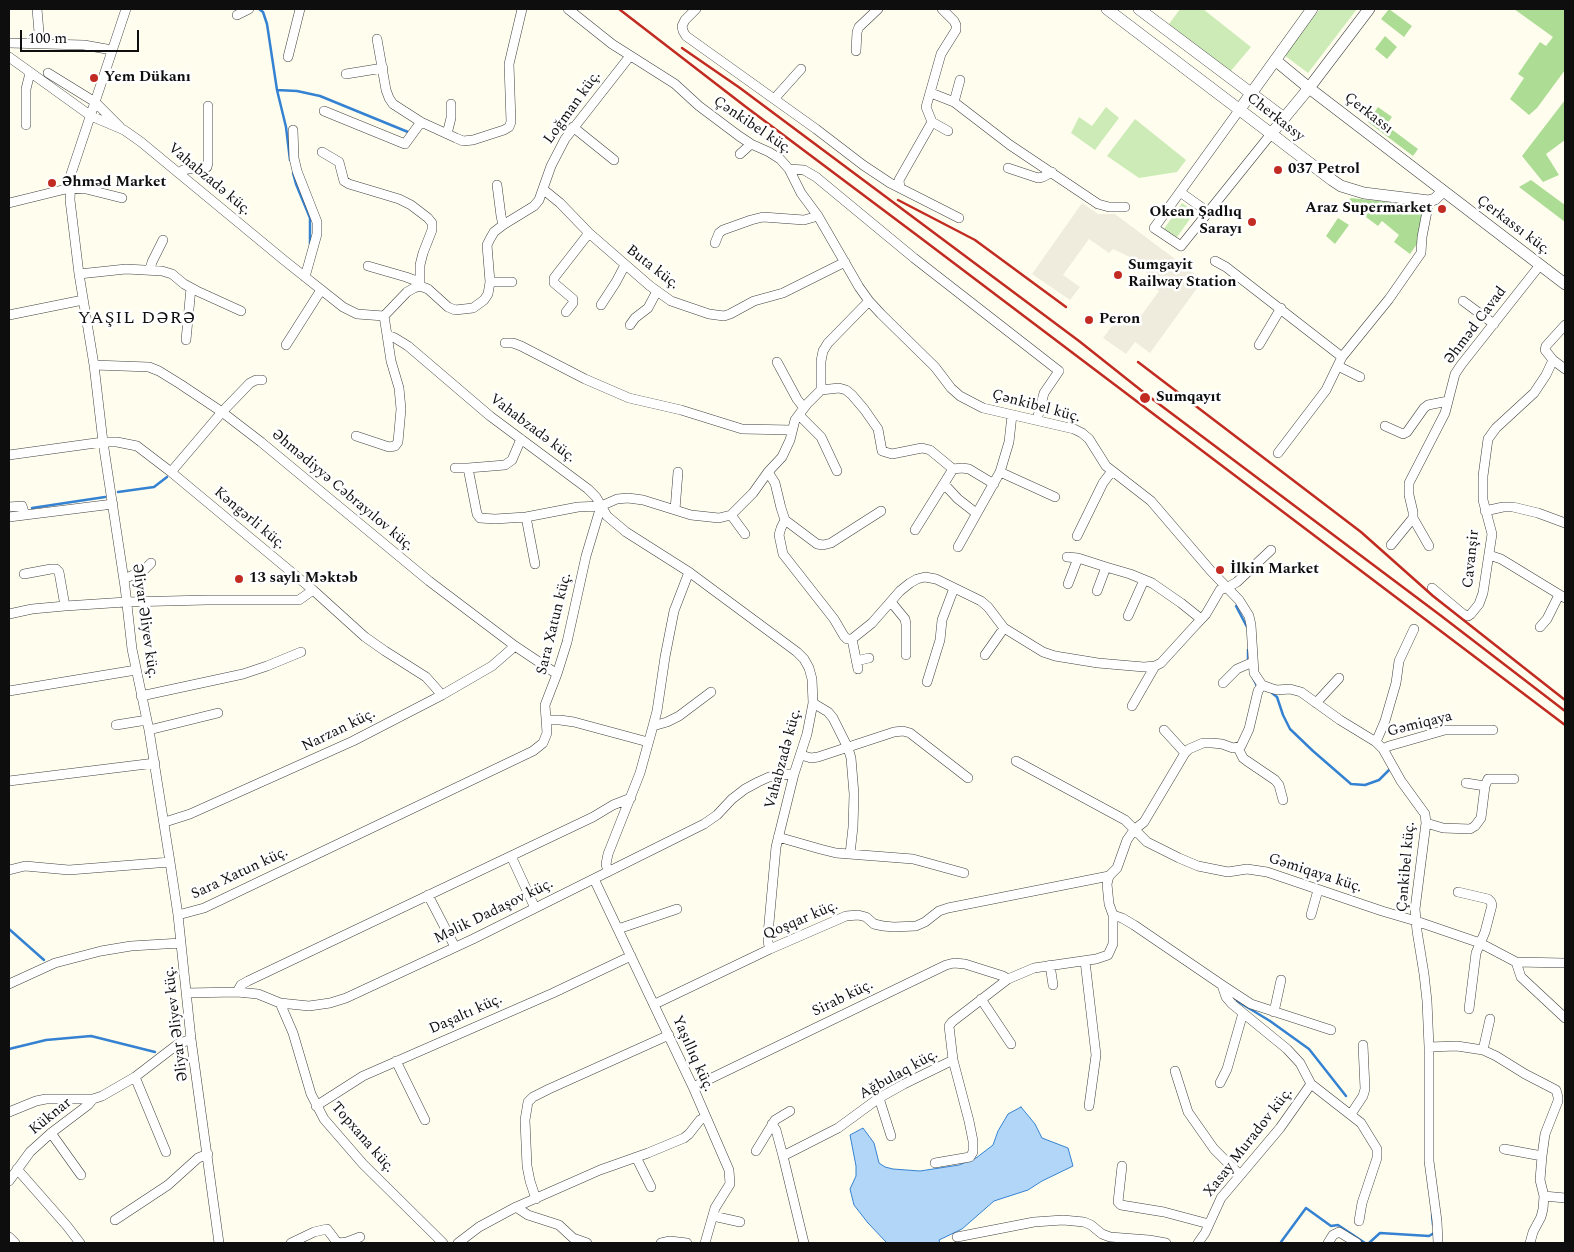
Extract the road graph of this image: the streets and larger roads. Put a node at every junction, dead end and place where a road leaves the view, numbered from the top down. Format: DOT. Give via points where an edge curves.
graph roads {
  1 [pos="37,9"];
  2 [pos="126,9"];
  3 [pos="248,9"];
  4 [pos="300,9"];
  5 [pos="522,9"];
  6 [pos="568,9"];
  7 [pos="696,9"];
  8 [pos="878,9"];
  9 [pos="942,9"];
  10 [pos="1106,9"];
  11 [pos="1139,9"];
  12 [pos="1312,9"];
  13 [pos="1369,9"];
  14 [pos="237,15"];
  15 [pos="377,39"];
  16 [pos="9,43"];
  17 [pos="40,44"];
  18 [pos="112,50"];
  19 [pos="856,51"];
  20 [pos="288,56"];
  21 [pos="630,56"];
  22 [pos="9,58"];
  23 [pos="1275,60"];
  24 [pos="383,68"];
  25 [pos="801,69"];
  26 [pos="30,73"];
  27 [pos="48,73"];
  28 [pos="346,74"];
  29 [pos="960,80"];
  30 [pos="1309,88"];
  31 [pos="931,93"];
  32 [pos="1251,93"];
  33 [pos="775,98"];
  34 [pos="95,102"];
  35 [pos="954,102"];
  36 [pos="451,104"];
  37 [pos="208,106"];
  38 [pos="1240,109"];
  39 [pos="324,111"];
  40 [pos="91,116"];
  41 [pos="1284,118"];
  42 [pos="421,122"];
  43 [pos="932,122"];
  44 [pos="26,124"];
  45 [pos="573,128"];
  46 [pos="124,130"];
  47 [pos="293,130"];
  48 [pos="948,131"];
  49 [pos="447,134"];
  50 [pos="1271,134"];
  51 [pos="751,144"];
  52 [pos="322,152"];
  53 [pos="740,154"];
  54 [pos="614,160"];
  55 [pos="1008,168"];
  56 [pos="789,169"];
  57 [pos="1052,172"];
  58 [pos="180,173"];
  59 [pos="497,185"];
  60 [pos="70,188"];
  61 [pos="900,188"];
  62 [pos="544,190"];
  63 [pos="1443,191"];
  64 [pos="1180,192"];
  65 [pos="122,198"];
  66 [pos="1428,201"];
  67 [pos="9,203"];
  68 [pos="1125,207"];
  69 [pos="1208,212"];
  70 [pos="818,216"];
  71 [pos="959,218"];
  72 [pos="503,225"];
  73 [pos="589,233"];
  74 [pos="163,240"];
  75 [pos="715,243"];
  76 [pos="1215,261"];
  77 [pos="845,262"];
  78 [pos="625,265"];
  79 [pos="1540,265"];
  80 [pos="368,266"];
  81 [pos="150,269"];
  82 [pos="79,274"];
  83 [pos="305,277"];
  84 [pos="490,282"];
  85 [pos="512,282"];
  86 [pos="1565,284"];
  87 [pos="420,286"];
  88 [pos="191,288"];
  89 [pos="321,290"];
  90 [pos="657,292"];
  91 [pos="83,300"];
  92 [pos="870,301"];
  93 [pos="1463,301"];
  94 [pos="601,305"];
  95 [pos="1281,308"];
  96 [pos="241,311"];
  97 [pos="566,312"];
  98 [pos="9,315"];
  99 [pos="384,316"];
  100 [pos="1494,324"];
  101 [pos="630,325"];
  102 [pos="1565,325"];
  103 [pos="387,335"];
  104 [pos="186,340"];
  105 [pos="505,343"];
  106 [pos="286,345"];
  107 [pos="1259,345"];
  108 [pos="1553,360"];
  109 [pos="777,362"];
  110 [pos="1340,362"];
  111 [pos="94,365"];
  112 [pos="1565,369"];
  113 [pos="1360,377"];
  114 [pos="262,380"];
  115 [pos="820,390"];
  116 [pos="1448,401"];
  117 [pos="222,412"];
  118 [pos="801,412"];
  119 [pos="1012,415"];
  120 [pos="1037,420"];
  121 [pos="1385,426"];
  122 [pos="792,430"];
  123 [pos="356,436"];
  124 [pos="522,439"];
  125 [pos="103,442"];
  126 [pos="1278,453"];
  127 [pos="9,455"];
  128 [pos="455,468"];
  129 [pos="468,468"];
  130 [pos="953,469"];
  131 [pos="837,471"];
  132 [pos="1112,471"];
  133 [pos="172,472"];
  134 [pos="678,472"];
  135 [pos="768,472"];
  136 [pos="1000,472"];
  137 [pos="944,484"];
  138 [pos="994,484"];
  139 [pos="1055,497"];
  140 [pos="114,504"];
  141 [pos="601,506"];
  142 [pos="9,507"];
  143 [pos="675,510"];
  144 [pos="881,511"];
  145 [pos="1485,511"];
  146 [pos="976,513"];
  147 [pos="26,514"];
  148 [pos="731,515"];
  149 [pos="526,517"];
  150 [pos="9,518"];
  151 [pos="1413,518"];
  152 [pos="785,520"];
  153 [pos="1565,523"];
  154 [pos="915,530"];
  155 [pos="745,534"];
  156 [pos="1077,536"];
  157 [pos="1391,545"];
  158 [pos="1428,546"];
  159 [pos="958,547"];
  160 [pos="1271,550"];
  161 [pos="1489,555"];
  162 [pos="1067,557"];
  163 [pos="1078,558"];
  164 [pos="151,563"];
  165 [pos="535,564"];
  166 [pos="1106,567"];
  167 [pos="689,572"];
  168 [pos="24,574"];
  169 [pos="124,579"];
  170 [pos="1144,580"];
  171 [pos="1068,584"];
  172 [pos="1228,587"];
  173 [pos="954,588"];
  174 [pos="1432,588"];
  175 [pos="313,590"];
  176 [pos="1097,591"];
  177 [pos="1562,596"];
  178 [pos="126,602"];
  179 [pos="891,602"];
  180 [pos="65,606"];
  181 [pos="9,614"];
  182 [pos="1128,616"];
  183 [pos="1201,619"];
  184 [pos="1540,627"];
  185 [pos="1004,628"];
  186 [pos="1414,629"];
  187 [pos="852,639"];
  188 [pos="515,646"];
  189 [pos="301,652"];
  190 [pos="906,655"];
  191 [pos="985,655"];
  192 [pos="869,658"];
  193 [pos="1252,662"];
  194 [pos="1155,666"];
  195 [pos="136,670"];
  196 [pos="557,674"];
  197 [pos="1339,678"];
  198 [pos="927,682"];
  199 [pos="1223,683"];
  200 [pos="1262,685"];
  201 [pos="9,692"];
  202 [pos="711,692"];
  203 [pos="442,695"];
  204 [pos="141,696"];
  205 [pos="813,703"];
  206 [pos="1316,703"];
  207 [pos="1132,706"];
  208 [pos="218,713"];
  209 [pos="146,720"];
  210 [pos="547,720"];
  211 [pos="116,725"];
  212 [pos="653,726"];
  213 [pos="149,730"];
  214 [pos="1164,730"];
  215 [pos="1493,730"];
  216 [pos="648,742"];
  217 [pos="1380,745"];
  218 [pos="848,748"];
  219 [pos="1238,748"];
  220 [pos="1185,753"];
  221 [pos="801,755"];
  222 [pos="1016,761"];
  223 [pos="155,763"];
  224 [pos="794,774"];
  225 [pos="968,778"];
  226 [pos="1514,779"];
  227 [pos="9,781"];
  228 [pos="1466,783"];
  229 [pos="1485,786"];
  230 [pos="631,798"];
  231 [pos="1283,800"];
  232 [pos="165,822"];
  233 [pos="1426,823"];
  234 [pos="1134,830"];
  235 [pos="778,837"];
  236 [pos="850,854"];
  237 [pos="511,856"];
  238 [pos="170,862"];
  239 [pos="9,870"];
  240 [pos="608,872"];
  241 [pos="964,873"];
  242 [pos="1109,876"];
  243 [pos="594,879"];
  244 [pos="1318,890"];
  245 [pos="1458,892"];
  246 [pos="428,895"];
  247 [pos="534,908"];
  248 [pos="677,908"];
  249 [pos="178,915"];
  250 [pos="1311,915"];
  251 [pos="1113,916"];
  252 [pos="1416,921"];
  253 [pos="618,928"];
  254 [pos="1480,942"];
  255 [pos="181,943"];
  256 [pos="454,947"];
  257 [pos="770,949"];
  258 [pos="631,956"];
  259 [pos="1085,961"];
  260 [pos="1516,962"];
  261 [pos="1565,963"];
  262 [pos="1050,965"];
  263 [pos="1008,979"];
  264 [pos="1281,980"];
  265 [pos="9,984"];
  266 [pos="1053,985"];
  267 [pos="1222,985"];
  268 [pos="237,992"];
  269 [pos="186,993"];
  270 [pos="981,999"];
  271 [pos="280,1003"];
  272 [pos="655,1004"];
  273 [pos="1469,1009"];
  274 [pos="1274,1012"];
  275 [pos="1243,1013"];
  276 [pos="1565,1018"];
  277 [pos="1490,1020"];
  278 [pos="1331,1030"];
  279 [pos="669,1035"];
  280 [pos="191,1039"];
  281 [pos="1011,1044"];
  282 [pos="1363,1045"];
  283 [pos="1429,1047"];
  284 [pos="1483,1050"];
  285 [pos="953,1060"];
  286 [pos="396,1061"];
  287 [pos="1175,1071"];
  288 [pos="135,1077"];
  289 [pos="1220,1083"];
  290 [pos="1311,1084"];
  291 [pos="693,1087"];
  292 [pos="879,1098"];
  293 [pos="93,1099"];
  294 [pos="316,1106"];
  295 [pos="1089,1106"];
  296 [pos="790,1111"];
  297 [pos="9,1112"];
  298 [pos="1351,1114"];
  299 [pos="706,1118"];
  300 [pos="425,1120"];
  301 [pos="772,1124"];
  302 [pos="51,1133"];
  303 [pos="892,1136"];
  304 [pos="1504,1149"];
  305 [pos="166,1152"];
  306 [pos="756,1152"];
  307 [pos="208,1154"];
  308 [pos="782,1156"];
  309 [pos="1542,1156"];
  310 [pos="636,1157"];
  311 [pos="935,1163"];
  312 [pos="1122,1166"];
  313 [pos="17,1169"];
  314 [pos="81,1175"];
  315 [pos="1240,1176"];
  316 [pos="9,1181"];
  317 [pos="651,1186"];
  318 [pos="1544,1196"];
  319 [pos="536,1198"];
  320 [pos="1565,1198"];
  321 [pos="516,1207"];
  322 [pos="713,1216"];
  323 [pos="115,1220"];
  324 [pos="1359,1221"];
  325 [pos="740,1222"];
  326 [pos="1209,1224"];
  327 [pos="9,1237"];
  328 [pos="360,1237"];
  329 [pos="957,1237"];
  330 [pos="15,1243"];
  331 [pos="80,1243"];
  332 [pos="219,1243"];
  333 [pos="291,1243"];
  334 [pos="443,1243"];
  335 [pos="458,1243"];
  336 [pos="587,1243"];
  337 [pos="661,1243"];
  338 [pos="686,1243"];
  339 [pos="705,1243"];
  340 [pos="804,1243"];
  341 [pos="1166,1243"];
  342 [pos="1198,1243"];
  343 [pos="1328,1243"];
  344 [pos="1357,1243"];
  345 [pos="1438,1243"];
  346 [pos="1530,1243"];
  1 -- 17 [label="street"];
  2 -- 18 [label="street, Əliyar Əliyev küç."];
  3 -- 14 [label="street"];
  4 -- 20 [label="street"];
  5 -- 49 [label="street" via="509,64 512,114 509,126 473,140 463,141"];
  6 -- 21 [label="street, Çənkibel küç."];
  7 -- 33 [label="street" via="682,26 686,36"];
  8 -- 19 [label="street" via="858,27"];
  9 -- 31 [label="street" via="954,21 956,30 941,54"];
  10 -- 38 [label="street, Cherkassy"];
  11 -- 32 [label="street, Cherkassy"];
  12 -- 23 [label="street"];
  13 -- 30 [label="street"];
  15 -- 24 [label="street"];
  16 -- 17 [label="street"];
  17 -- 18 [label="street" via="84,45"];
  18 -- 34 [label="street, Əliyar Əliyev küç."];
  21 -- 45 [label="street, Loğman küç."];
  21 -- 51 [label="street, Çənkibel küç." via="670,80"];
  22 -- 26 [label="street, Vahabzadə küç."];
  23 -- 30 [label="street, Çerkassı"];
  23 -- 32 [label="street"];
  24 -- 28 [label="street"];
  24 -- 42 [label="street" via="393,104"];
  25 -- 33 [label="street"];
  26 -- 40 [label="street, Vahabzadə küç."];
  26 -- 44 [label="street" via="26,90"];
  27 -- 34 [label="street"];
  29 -- 35 [label="street"];
  30 -- 41 [label="street"];
  30 -- 63 [label="street, Çerkassı"];
  31 -- 35 [label="street"];
  31 -- 43 [label="street" via="926,107"];
  32 -- 38 [label="street"];
  32 -- 41 [label="street, Cherkassy"];
  33 -- 61 [label="street"];
  34 -- 40 [label="street, Əliyar Əliyev küç."];
  34 -- 46 [label="street"];
  35 -- 57 [label="street"];
  36 -- 49 [label="street"];
  37 -- 58 [label="street" via="207,167 188,168"];
  38 -- 50 [label="street, Cherkassy"];
  38 -- 64 [label="street"];
  39 -- 42 [label="street" via="405,144"];
  40 -- 46 [label="street, Vahabzadə küç."];
  40 -- 60 [label="street, Əliyar Əliyev küç." via="71,174"];
  41 -- 50 [label="street"];
  42 -- 49 [label="street"];
  43 -- 48 [label="street"];
  43 -- 61 [label="street" via="899,180"];
  45 -- 54 [label="street"];
  45 -- 62 [label="street, Loğman küç." via="551,166"];
  46 -- 58 [label="street, Vahabzadə küç."];
  47 -- 83 [label="street" via="297,171 317,222 317,234"];
  50 -- 66 [label="street, Cherkassy" via="1349,189"];
  50 -- 69 [label="street"];
  51 -- 53 [label="street"];
  51 -- 56 [label="street, Çənkibel küç." via="780,159"];
  52 -- 87 [label="street" via="339,162 344,181 399,199 428,218 432,230 420,265"];
  55 -- 57 [label="street" via="1038,178"];
  56 -- 70 [label="street, Çənkibel küç."];
  56 -- 120 [label="street" via="804,170 816,177 1059,370 1044,394"];
  57 -- 68 [label="street" via="1098,204"];
  58 -- 83 [label="street, Vahabzadə küç."];
  59 -- 72 [label="street"];
  60 -- 65 [label="street"];
  60 -- 67 [label="street"];
  60 -- 82 [label="street, Əliyar Əliyev küç."];
  61 -- 71 [label="street"];
  62 -- 72 [label="street, Loğman küç." via="534,206"];
  62 -- 73 [label="street, Buta küç."];
  63 -- 66 [label="street"];
  63 -- 79 [label="street, Çerkassı küç."];
  64 -- 69 [label="street"];
  64 -- 69 [label="street" via="1154,228 1181,246"];
  66 -- 110 [label="street" via="1421,253"];
  70 -- 75 [label="street" via="804,220 763,217 751,220 723,230"];
  70 -- 77 [label="street, Çənkibel küç."];
  72 -- 84 [label="street, Loğman küç." via="494,232 487,245"];
  73 -- 78 [label="street, Buta küç."];
  73 -- 97 [label="street" via="554,278 554,283 573,299"];
  74 -- 81 [label="street"];
  76 -- 95 [label="street"];
  77 -- 90 [label="street, Buta küç." via="724,316 683,306"];
  77 -- 92 [label="street, Çənkibel küç."];
  78 -- 90 [label="street, Buta küç."];
  78 -- 94 [label="street"];
  79 -- 86 [label="street, Çerkassı küç."];
  79 -- 100 [label="street, Əhməd Cavad"];
  80 -- 87 [label="street" via="414,280"];
  81 -- 82 [label="street"];
  81 -- 88 [label="street" via="172,274"];
  82 -- 91 [label="street, Əliyar Əliyev küç."];
  83 -- 89 [label="street, Vahabzadə küç."];
  84 -- 85 [label="street"];
  84 -- 87 [label="street" via="484,300 464,310 448,307"];
  87 -- 99 [label="street" via="407,292"];
  88 -- 96 [label="street"];
  88 -- 104 [label="street"];
  89 -- 99 [label="street, Vahabzadə küç." via="351,312"];
  89 -- 106 [label="street"];
  90 -- 101 [label="street" via="648,308"];
  91 -- 98 [label="street"];
  91 -- 111 [label="street, Əliyar Əliyev küç."];
  92 -- 115 [label="street" via="823,351"];
  92 -- 119 [label="street, Çənkibel küç." via="936,367 960,396 983,408"];
  93 -- 100 [label="street"];
  95 -- 107 [label="street"];
  95 -- 110 [label="street"];
  99 -- 103 [label="street"];
  100 -- 116 [label="street, Əhməd Cavad" via="1455,374"];
  102 -- 108 [label="street" via="1546,346 1545,350"];
  103 -- 123 [label="street" via="402,409 398,442 389,448"];
  103 -- 124 [label="street, Vahabzadə küç." via="408,346"];
  105 -- 122 [label="street" via="521,346 629,398 742,429"];
  108 -- 112 [label="street"];
  108 -- 145 [label="street, Cavanşir" via="1534,393 1488,439 1483,476"];
  109 -- 118 [label="street"];
  110 -- 113 [label="street"];
  110 -- 126 [label="street" via="1326,390"];
  111 -- 117 [label="street, Əhmədiyyə Cəbrayılov küç." via="149,367"];
  111 -- 125 [label="street, Əliyar Əliyev küç."];
  114 -- 117 [label="street" via="250,383"];
  115 -- 118 [label="street"];
  115 -- 130 [label="street" via="846,390 878,429 882,451 892,454 922,448 930,450"];
  116 -- 121 [label="street" via="1428,405 1404,434"];
  116 -- 151 [label="street, Əhməd Cavad" via="1442,421 1409,483"];
  117 -- 133 [label="street"];
  117 -- 188 [label="street, Əhmədiyyə Cəbrayılov küç." via="429,581"];
  118 -- 122 [label="street"];
  118 -- 131 [label="street" via="822,437"];
  119 -- 120 [label="street, Çənkibel küç."];
  119 -- 136 [label="street" via="1009,442"];
  120 -- 132 [label="street, Çənkibel küç." via="1082,433"];
  122 -- 135 [label="street" via="788,447"];
  124 -- 129 [label="street" via="512,460 505,465"];
  124 -- 141 [label="street, Vahabzadə küç." via="588,489"];
  125 -- 127 [label="street, Kəngərli küç."];
  125 -- 133 [label="street, Kəngərli küç." via="137,446"];
  125 -- 140 [label="street, Əliyar Əliyev küç."];
  128 -- 129 [label="street"];
  129 -- 149 [label="street" via="480,518"];
  130 -- 137 [label="street"];
  130 -- 138 [label="street" via="969,469"];
  132 -- 156 [label="street"];
  132 -- 172 [label="street, Çənkibel küç." via="1151,501"];
  133 -- 175 [label="street, Kəngərli küç."];
  134 -- 143 [label="street"];
  135 -- 148 [label="street"];
  135 -- 152 [label="street" via="775,484"];
  136 -- 138 [label="street"];
  136 -- 139 [label="street"];
  137 -- 146 [label="street"];
  137 -- 154 [label="street"];
  138 -- 146 [label="street"];
  140 -- 147 [label="street"];
  140 -- 169 [label="street, Əliyar Əliyev küç."];
  141 -- 143 [label="street" via="628,498"];
  141 -- 149 [label="street"];
  141 -- 167 [label="street, Vahabzadə küç." via="626,532"];
  141 -- 196 [label="street, Sara Xatun küç."];
  142 -- 147 [label="street" via="22,506"];
  143 -- 148 [label="street" via="706,517"];
  144 -- 152 [label="street" via="823,545"];
  145 -- 153 [label="street" via="1513,507"];
  145 -- 161 [label="street, Cavanşir" via="1492,534"];
  146 -- 159 [label="street"];
  147 -- 150 [label="street"];
  148 -- 155 [label="street"];
  149 -- 165 [label="street"];
  151 -- 157 [label="street"];
  151 -- 158 [label="street, Əhməd Cavad"];
  152 -- 187 [label="street" via="779,535 783,554 844,636"];
  160 -- 172 [label="street"];
  161 -- 174 [label="street, Cavanşir" via="1479,604 1468,616"];
  161 -- 177 [label="street"];
  162 -- 163 [label="street"];
  163 -- 166 [label="street"];
  163 -- 171 [label="street"];
  164 -- 169 [label="street"];
  166 -- 170 [label="street"];
  166 -- 176 [label="street"];
  167 -- 205 [label="street, Vahabzadə küç." via="804,659 812,679"];
  167 -- 212 [label="street" via="674,611"];
  168 -- 180 [label="street" via="56,569"];
  169 -- 178 [label="street, Əliyar Əliyev küç."];
  170 -- 182 [label="street"];
  170 -- 183 [label="street"];
  172 -- 183 [label="street" via="1220,590"];
  172 -- 193 [label="street, Çənkibel küç." via="1249,616"];
  173 -- 179 [label="street" via="925,577 910,583"];
  173 -- 185 [label="street" via="981,601"];
  173 -- 198 [label="street" via="942,620 940,640"];
  175 -- 178 [label="street" via="302,599 295,600"];
  175 -- 203 [label="street, Kəngərli küç." via="365,637 426,677"];
  177 -- 184 [label="street"];
  178 -- 180 [label="street"];
  178 -- 195 [label="street, Əliyar Əliyev küç."];
  179 -- 187 [label="street"];
  179 -- 190 [label="street" via="906,624"];
  180 -- 181 [label="street"];
  183 -- 194 [label="street"];
  185 -- 191 [label="street"];
  185 -- 194 [label="street" via="1055,656"];
  186 -- 217 [label="street" via="1399,661"];
  187 -- 192 [label="street" via="857,665"];
  188 -- 196 [label="street, Əhmədiyyə Cəbrayılov küç."];
  188 -- 203 [label="street, Narzan küç." via="492,666"];
  189 -- 204 [label="street" via="243,674"];
  193 -- 199 [label="street" via="1237,669"];
  193 -- 200 [label="street, Çənkibel küç."];
  194 -- 207 [label="street"];
  195 -- 201 [label="street"];
  195 -- 204 [label="street, Əliyar Əliyev küç."];
  196 -- 210 [label="street, Sara Xatun küç." via="545,705"];
  197 -- 206 [label="street"];
  200 -- 206 [label="street, Çənkibel küç." via="1277,690 1296,689"];
  200 -- 219 [label="street" via="1249,729"];
  202 -- 212 [label="street" via="679,716"];
  203 -- 232 [label="street, Narzan küç." via="353,741 190,814"];
  204 -- 209 [label="street, Əliyar Əliyev küç."];
  205 -- 218 [label="street" via="833,718"];
  205 -- 221 [label="street, Vahabzadə küç."];
  206 -- 217 [label="street, Çənkibel küç."];
  208 -- 213 [label="street"];
  209 -- 211 [label="street"];
  209 -- 213 [label="street, Əliyar Əliyev küç."];
  210 -- 216 [label="street" via="574,722"];
  210 -- 249 [label="street, Sara Xatun küç." via="543,743 533,750 204,908"];
  212 -- 216 [label="street"];
  213 -- 223 [label="street, Əliyar Əliyev küç."];
  214 -- 220 [label="street"];
  215 -- 217 [label="street, Gəmiqaya" via="1445,730 1389,746"];
  216 -- 230 [label="street"];
  217 -- 233 [label="street, Çənkibel küç." via="1425,814"];
  218 -- 221 [label="street" via="818,757"];
  218 -- 225 [label="street" via="903,731"];
  218 -- 236 [label="street" via="854,794"];
  219 -- 220 [label="street" via="1202,743"];
  219 -- 231 [label="street" via="1243,758 1275,780"];
  220 -- 234 [label="street" via="1144,822"];
  221 -- 224 [label="street, Vahabzadə küç."];
  222 -- 234 [label="street, Gəmiqaya küç." via="1125,820"];
  223 -- 227 [label="street"];
  223 -- 232 [label="street, Əliyar Əliyev küç."];
  224 -- 235 [label="street, Vahabzadə küç."];
  224 -- 240 [label="street, Məlik Dadaşov küç." via="780,774 758,782 732,799 704,824"];
  226 -- 229 [label="street" via="1490,778"];
  228 -- 229 [label="street"];
  229 -- 233 [label="street" via="1480,818 1475,826 1470,829 1443,828"];
  230 -- 237 [label="street"];
  230 -- 240 [label="street" via="608,854"];
  232 -- 238 [label="street, Əliyar Əliyev küç."];
  233 -- 252 [label="street, Çənkibel küç."];
  234 -- 242 [label="street" via="1117,868"];
  234 -- 244 [label="street, Gəmiqaya küç." via="1147,842 1198,866 1228,872 1247,869 1267,872"];
  235 -- 236 [label="street" via="820,850"];
  235 -- 257 [label="street, Vahabzadə küç." via="768,934"];
  236 -- 241 [label="street" via="913,860"];
  237 -- 246 [label="street"];
  237 -- 247 [label="street"];
  238 -- 239 [label="street" via="69,870 25,866"];
  238 -- 249 [label="street, Əliyar Əliyev küç."];
  240 -- 243 [label="street, Məlik Dadaşov küç."];
  242 -- 251 [label="street, Ağbulaq küç." via="1107,890"];
  242 -- 257 [label="street, Qoşqar küç." via="948,908 916,926 883,926 852,914"];
  243 -- 247 [label="street, Məlik Dadaşov küç."];
  243 -- 253 [label="street, Yaşıllıq küç."];
  244 -- 250 [label="street"];
  244 -- 252 [label="street, Gəmiqaya küç."];
  245 -- 254 [label="street" via="1491,902"];
  246 -- 256 [label="street"];
  246 -- 268 [label="street" via="248,981"];
  247 -- 256 [label="street, Məlik Dadaşov küç."];
  248 -- 253 [label="street"];
  249 -- 255 [label="street, Əliyar Əliyev küç."];
  251 -- 259 [label="street, Ağbulaq küç." via="1111,951 1103,957"];
  251 -- 267 [label="street, Xasay Muradov küç." via="1134,925"];
  252 -- 254 [label="street, Gəmiqaya küç."];
  252 -- 283 [label="street, Çənkibel küç." via="1424,974"];
  253 -- 258 [label="street, Yaşıllıq küç."];
  254 -- 260 [label="street, Gəmiqaya küç."];
  254 -- 273 [label="street"];
  255 -- 265 [label="street" via="101,951 55,963"];
  255 -- 269 [label="street, Əliyar Əliyev küç."];
  256 -- 271 [label="street, Məlik Dadaşov küç." via="346,998 309,1006"];
  257 -- 272 [label="street, Qoşqar küç."];
  258 -- 272 [label="street, Yaşıllıq küç."];
  258 -- 286 [label="street, Daşaltı küç."];
  259 -- 262 [label="street, Ağbulaq küç."];
  259 -- 295 [label="street" via="1096,1055"];
  260 -- 261 [label="street, Gəmiqaya küç."];
  260 -- 276 [label="street" via="1521,977"];
  262 -- 263 [label="street, Ağbulaq küç."];
  262 -- 266 [label="street"];
  263 -- 270 [label="street, Ağbulaq küç."];
  263 -- 291 [label="street, Sirab küç." via="965,964 946,965"];
  264 -- 274 [label="street"];
  267 -- 274 [label="street" via="1251,1004"];
  267 -- 275 [label="street, Xasay Muradov küç." via="1226,997"];
  268 -- 269 [label="street, Məlik Dadaşov küç."];
  268 -- 271 [label="street, Məlik Dadaşov küç." via="258,994"];
  269 -- 280 [label="street, Əliyar Əliyev küç."];
  270 -- 281 [label="street"];
  270 -- 285 [label="street, Ağbulaq küç." via="949,1026"];
  271 -- 294 [label="street, Topxana küç."];
  272 -- 279 [label="street, Yaşıllıq küç."];
  274 -- 278 [label="street"];
  275 -- 289 [label="street"];
  275 -- 290 [label="street, Xasay Muradov küç." via="1287,1049 1300,1063"];
  277 -- 284 [label="street"];
  279 -- 291 [label="street, Yaşıllıq küç."];
  279 -- 319 [label="street" via="549,1089 528,1102 525,1120 527,1166"];
  280 -- 288 [label="street" via="178,1044"];
  280 -- 307 [label="street, Əliyar Əliyev küç."];
  282 -- 298 [label="street" via="1365,1089"];
  283 -- 284 [label="street" via="1457,1046"];
  283 -- 345 [label="street, Çənkibel küç." via="1429,1161"];
  284 -- 309 [label="street" via="1556,1090 1558,1101 1545,1134"];
  285 -- 292 [label="street, Ağbulaq küç."];
  285 -- 311 [label="street" via="969,1121 973,1152 970,1157"];
  286 -- 294 [label="street, Daşaltı küç." via="363,1076"];
  286 -- 300 [label="street"];
  287 -- 315 [label="street" via="1188,1112 1214,1149"];
  288 -- 293 [label="street"];
  288 -- 305 [label="street"];
  290 -- 298 [label="street"];
  290 -- 315 [label="street, Xasay Muradov küç."];
  291 -- 299 [label="street, Yaşıllıq küç."];
  292 -- 303 [label="street"];
  292 -- 308 [label="street, Ağbulaq küç." via="838,1128"];
  293 -- 297 [label="street" via="46,1099"];
  293 -- 302 [label="street, Küknar"];
  294 -- 334 [label="street, Topxana küç." via="363,1164"];
  296 -- 301 [label="street"];
  298 -- 324 [label="street" via="1368,1133 1378,1158"];
  299 -- 310 [label="street" via="700,1120 684,1138"];
  299 -- 322 [label="street, Yaşıllıq küç." via="730,1179"];
  301 -- 306 [label="street"];
  301 -- 308 [label="street"];
  302 -- 313 [label="street, Küknar"];
  302 -- 314 [label="street"];
  304 -- 309 [label="street"];
  307 -- 323 [label="street" via="198,1158 168,1185"];
  307 -- 332 [label="street, Əliyar Əliyev küç."];
  308 -- 340 [label="street"];
  309 -- 318 [label="street" via="1540,1180"];
  310 -- 317 [label="street"];
  310 -- 319 [label="street"];
  312 -- 326 [label="street" via="1118,1202 1121,1205"];
  313 -- 316 [label="street, Küknar"];
  313 -- 331 [label="street"];
  315 -- 326 [label="street, Xasay Muradov küç." via="1217,1203"];
  318 -- 320 [label="street"];
  318 -- 346 [label="street" via="1541,1217"];
  319 -- 321 [label="street"];
  321 -- 335 [label="street" via="479,1227"];
  321 -- 336 [label="street" via="528,1215 559,1225 573,1238"];
  322 -- 325 [label="street"];
  322 -- 339 [label="street, Yaşıllıq küç."];
  326 -- 342 [label="street, Xasay Muradov küç."];
  327 -- 330 [label="street"];
  328 -- 333 [label="street" via="339,1243 327,1229"];
  329 -- 341 [label="street" via="1034,1222 1063,1220 1084,1222 1110,1237"];
  337 -- 338 [label="street"];
  343 -- 344 [label="street" via="1339,1232"];
}
